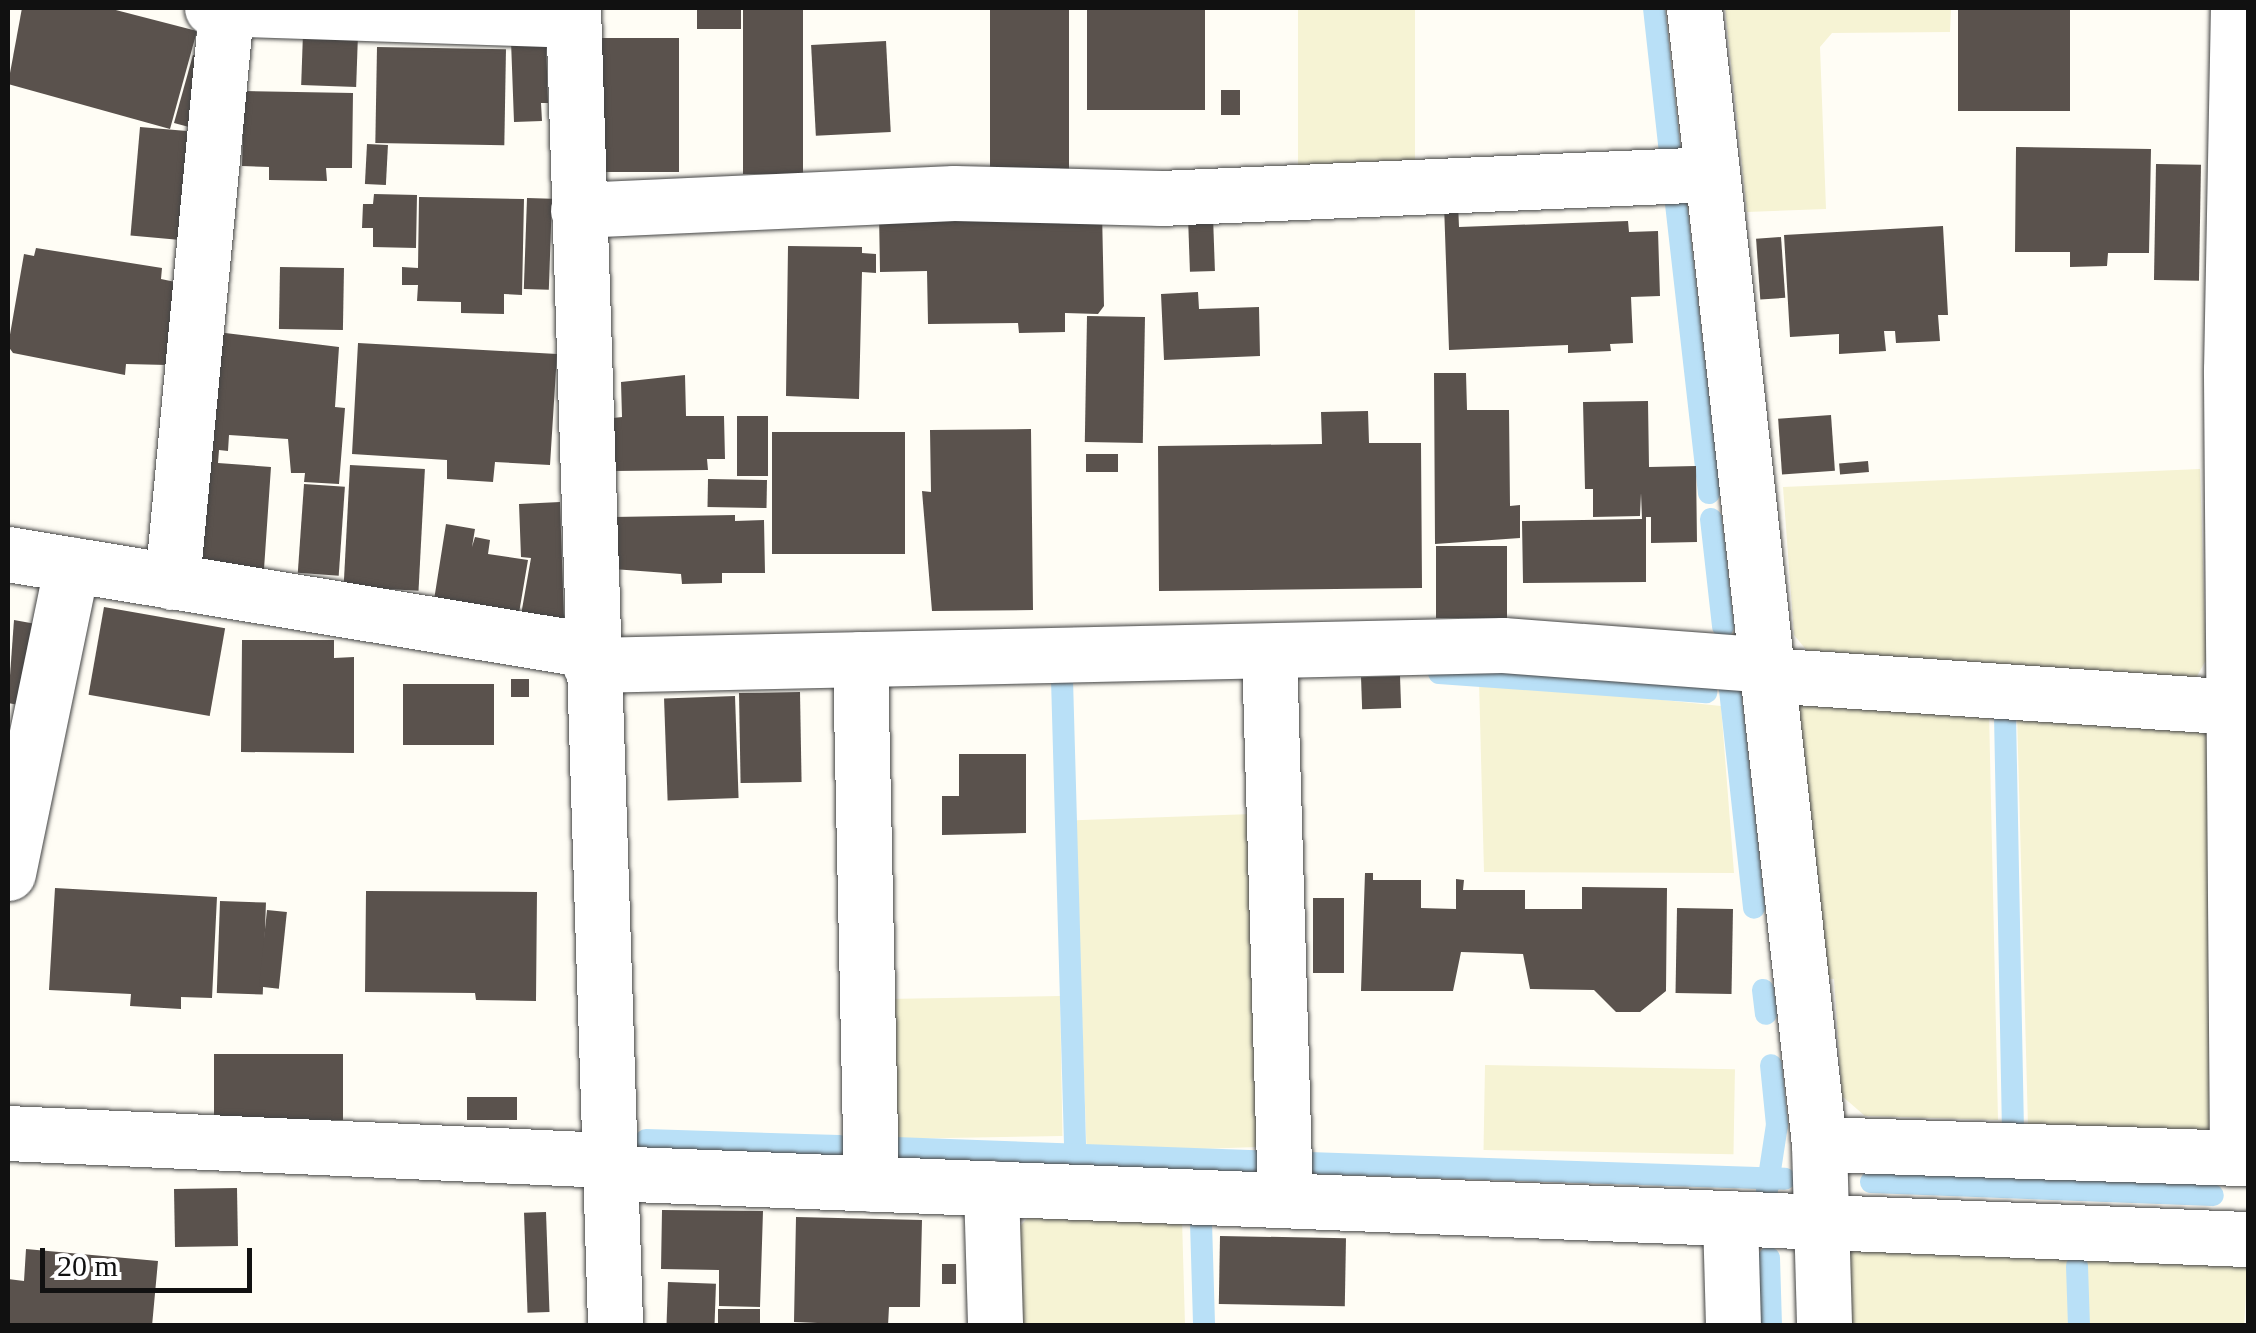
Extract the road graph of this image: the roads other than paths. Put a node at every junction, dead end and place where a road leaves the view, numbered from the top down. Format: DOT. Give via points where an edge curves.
graph roads {
  1 [pos="1694,8"];
  2 [pos="2238,8"];
  3 [pos="219,9"];
  4 [pos="573,14"];
  5 [pos="1712,174"];
  6 [pos="578,210"];
  7 [pos="2240,369"];
  8 [pos="8,554"];
  9 [pos="72,565"];
  10 [pos="172,582"];
  11 [pos="1269,651"];
  12 [pos="590,658"];
  13 [pos="860,659"];
  14 [pos="1767,670"];
  15 [pos="2241,708"];
  16 [pos="8,872"];
  17 [pos="8,1134"];
  18 [pos="1820,1144"];
  19 [pos="2243,1158"];
  20 [pos="609,1167"];
  21 [pos="871,1184"];
  22 [pos="991,1188"];
  23 [pos="1285,1200"];
  24 [pos="1730,1218"];
  25 [pos="1821,1224"];
  26 [pos="2248,1240"];
  27 [pos="615,1326"];
  28 [pos="995,1326"];
  29 [pos="1733,1326"];
  30 [pos="1824,1326"];
  1 -- 5 [label="street"];
  2 -- 7 [label="street"];
  3 -- 4 [label="street"];
  3 -- 10 [label="street"];
  4 -- 6 [label="street"];
  5 -- 6 [label="street" via="1161,198 954,194"];
  5 -- 14 [label="street"];
  6 -- 12 [label="street"];
  7 -- 15 [label="street"];
  8 -- 9 [label="street"];
  9 -- 10 [label="street"];
  9 -- 16 [label="street"];
  10 -- 12 [label="street"];
  11 -- 13 [label="street"];
  11 -- 14 [label="street" via="1503,645"];
  11 -- 23 [label="street"];
  12 -- 13 [label="street"];
  12 -- 20 [label="street"];
  13 -- 21 [label="street"];
  14 -- 15 [label="street"];
  14 -- 18 [label="street"];
  15 -- 19 [label="street"];
  17 -- 20 [label="street"];
  18 -- 19 [label="street"];
  18 -- 25 [label="street"];
  20 -- 21 [label="street"];
  20 -- 27 [label="street"];
  21 -- 22 [label="street"];
  22 -- 23 [label="street"];
  22 -- 28 [label="street"];
  23 -- 24 [label="street"];
  24 -- 25 [label="street"];
  24 -- 29 [label="street"];
  25 -- 26 [label="street"];
  25 -- 30 [label="street"];
}
